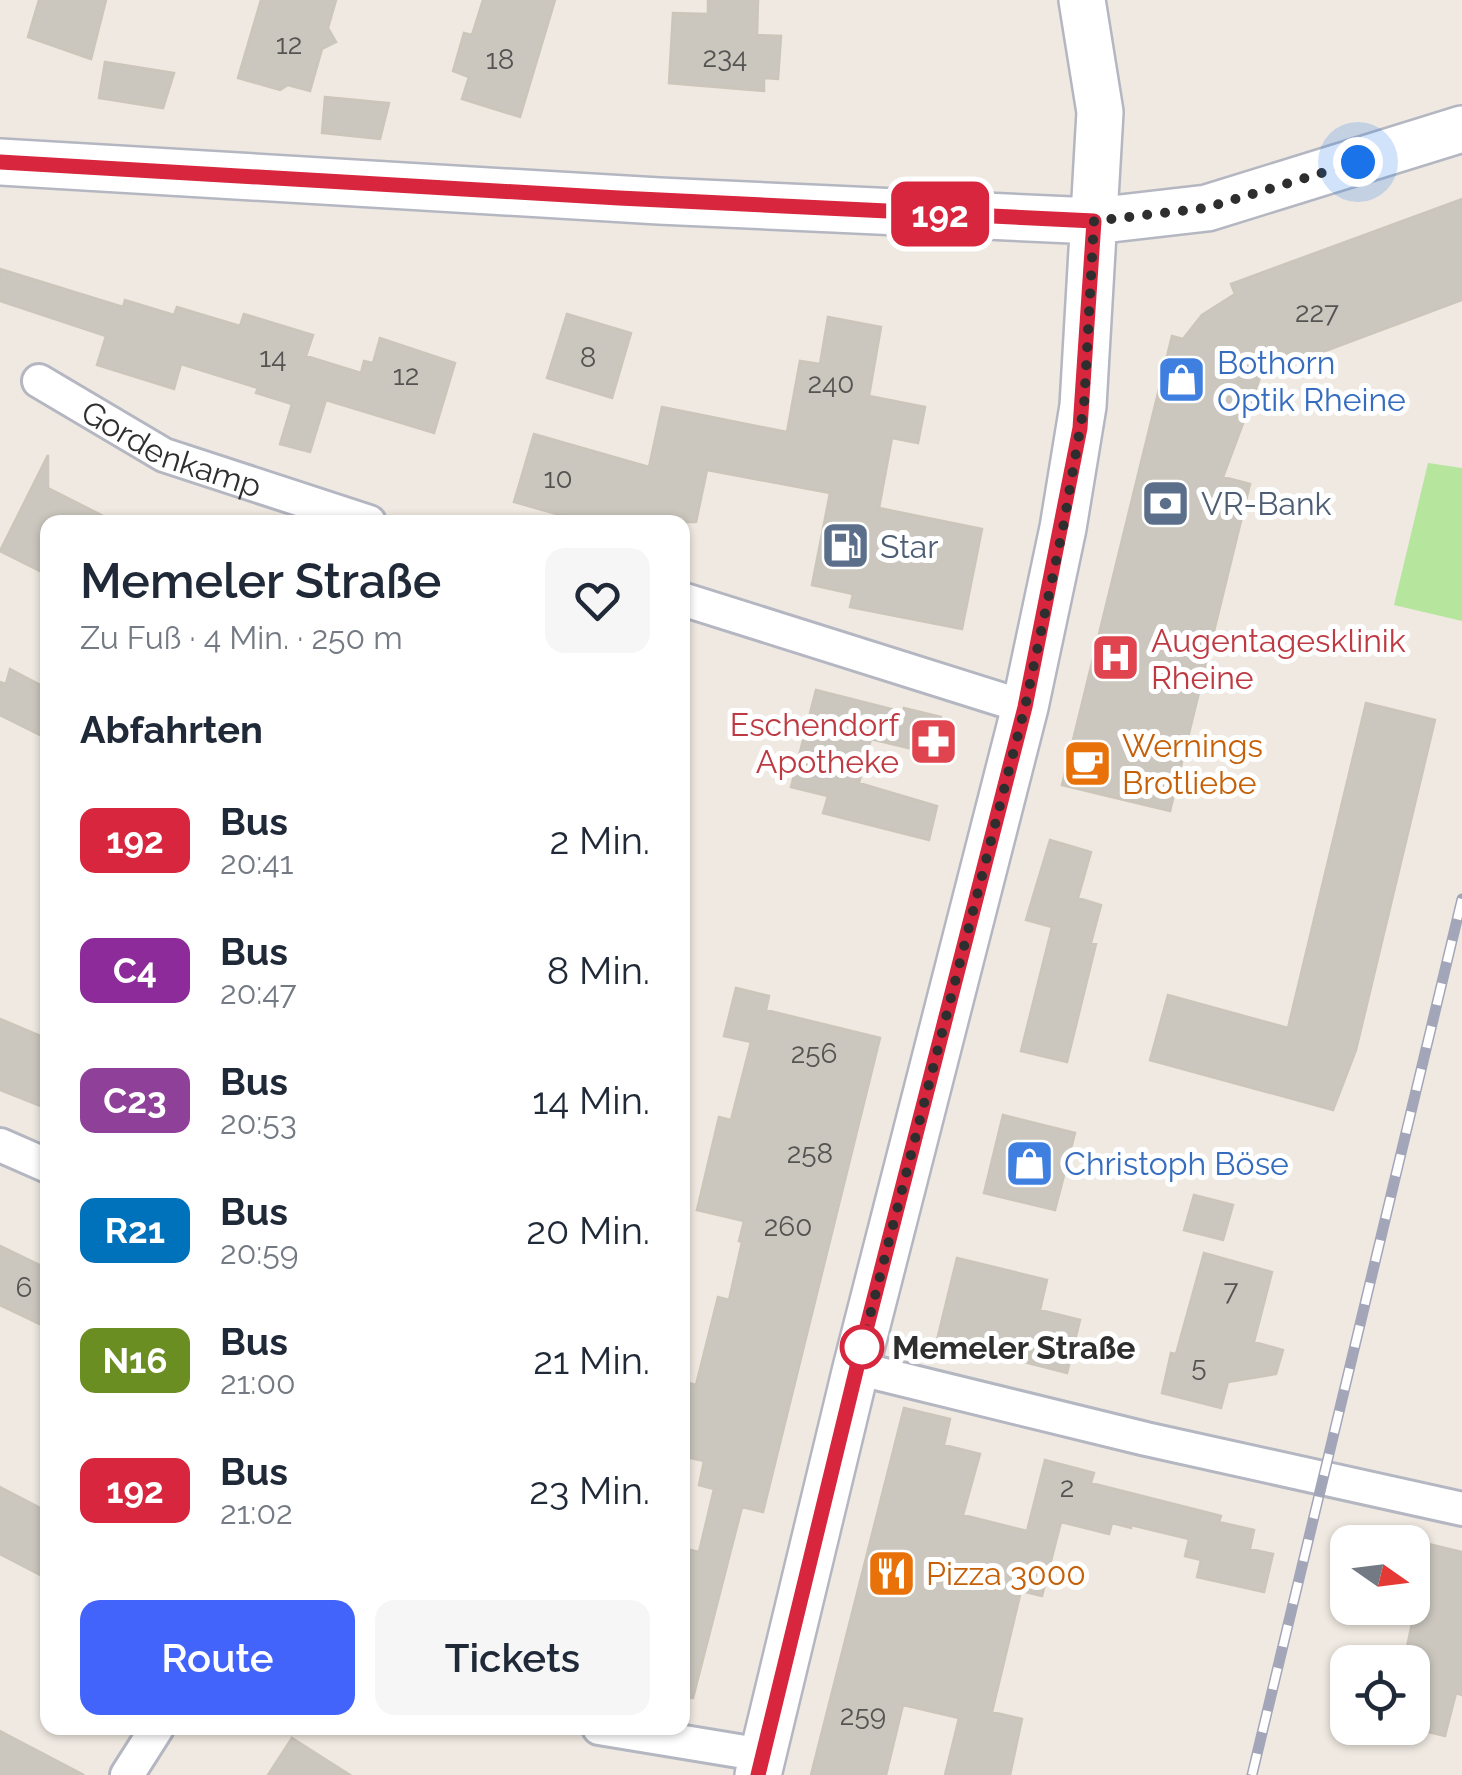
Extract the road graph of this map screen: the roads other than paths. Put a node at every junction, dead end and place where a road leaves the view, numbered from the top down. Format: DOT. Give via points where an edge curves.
graph roads {
  1 [pos="1082,0"];
  2 [pos="1462,129"];
  3 [pos="0,162"];
  4 [pos="1094,221"];
  5 [pos="38,381"];
  6 [pos="341,515"];
  7 [pos="690,602"];
  8 [pos="1025,707"];
  9 [pos="0,1145"];
  10 [pos="40,1162"];
  11 [pos="856,1368"];
  12 [pos="1462,1509"];
  13 [pos="153,1735"];
  14 [pos="629,1735"];
  15 [pos="760,1765"];
  16 [pos="127,1775"];
  1 -- 4 [label="main road" via="1100,112"];
  2 -- 4 [label="main road" via="1206,208"];
  3 -- 4 [label="main road"];
  4 -- 8 [label="main road" via="1080,428"];
  5 -- 6 [label="street, Gordenkamp" via="164,455"];
  7 -- 8 [label="street"];
  8 -- 11 [label="main road"];
  9 -- 10 [label="street"];
  11 -- 12 [label="street"];
  11 -- 15 [label="main road"];
  13 -- 16 [label="street"];
  14 -- 15 [label="street"];
}
